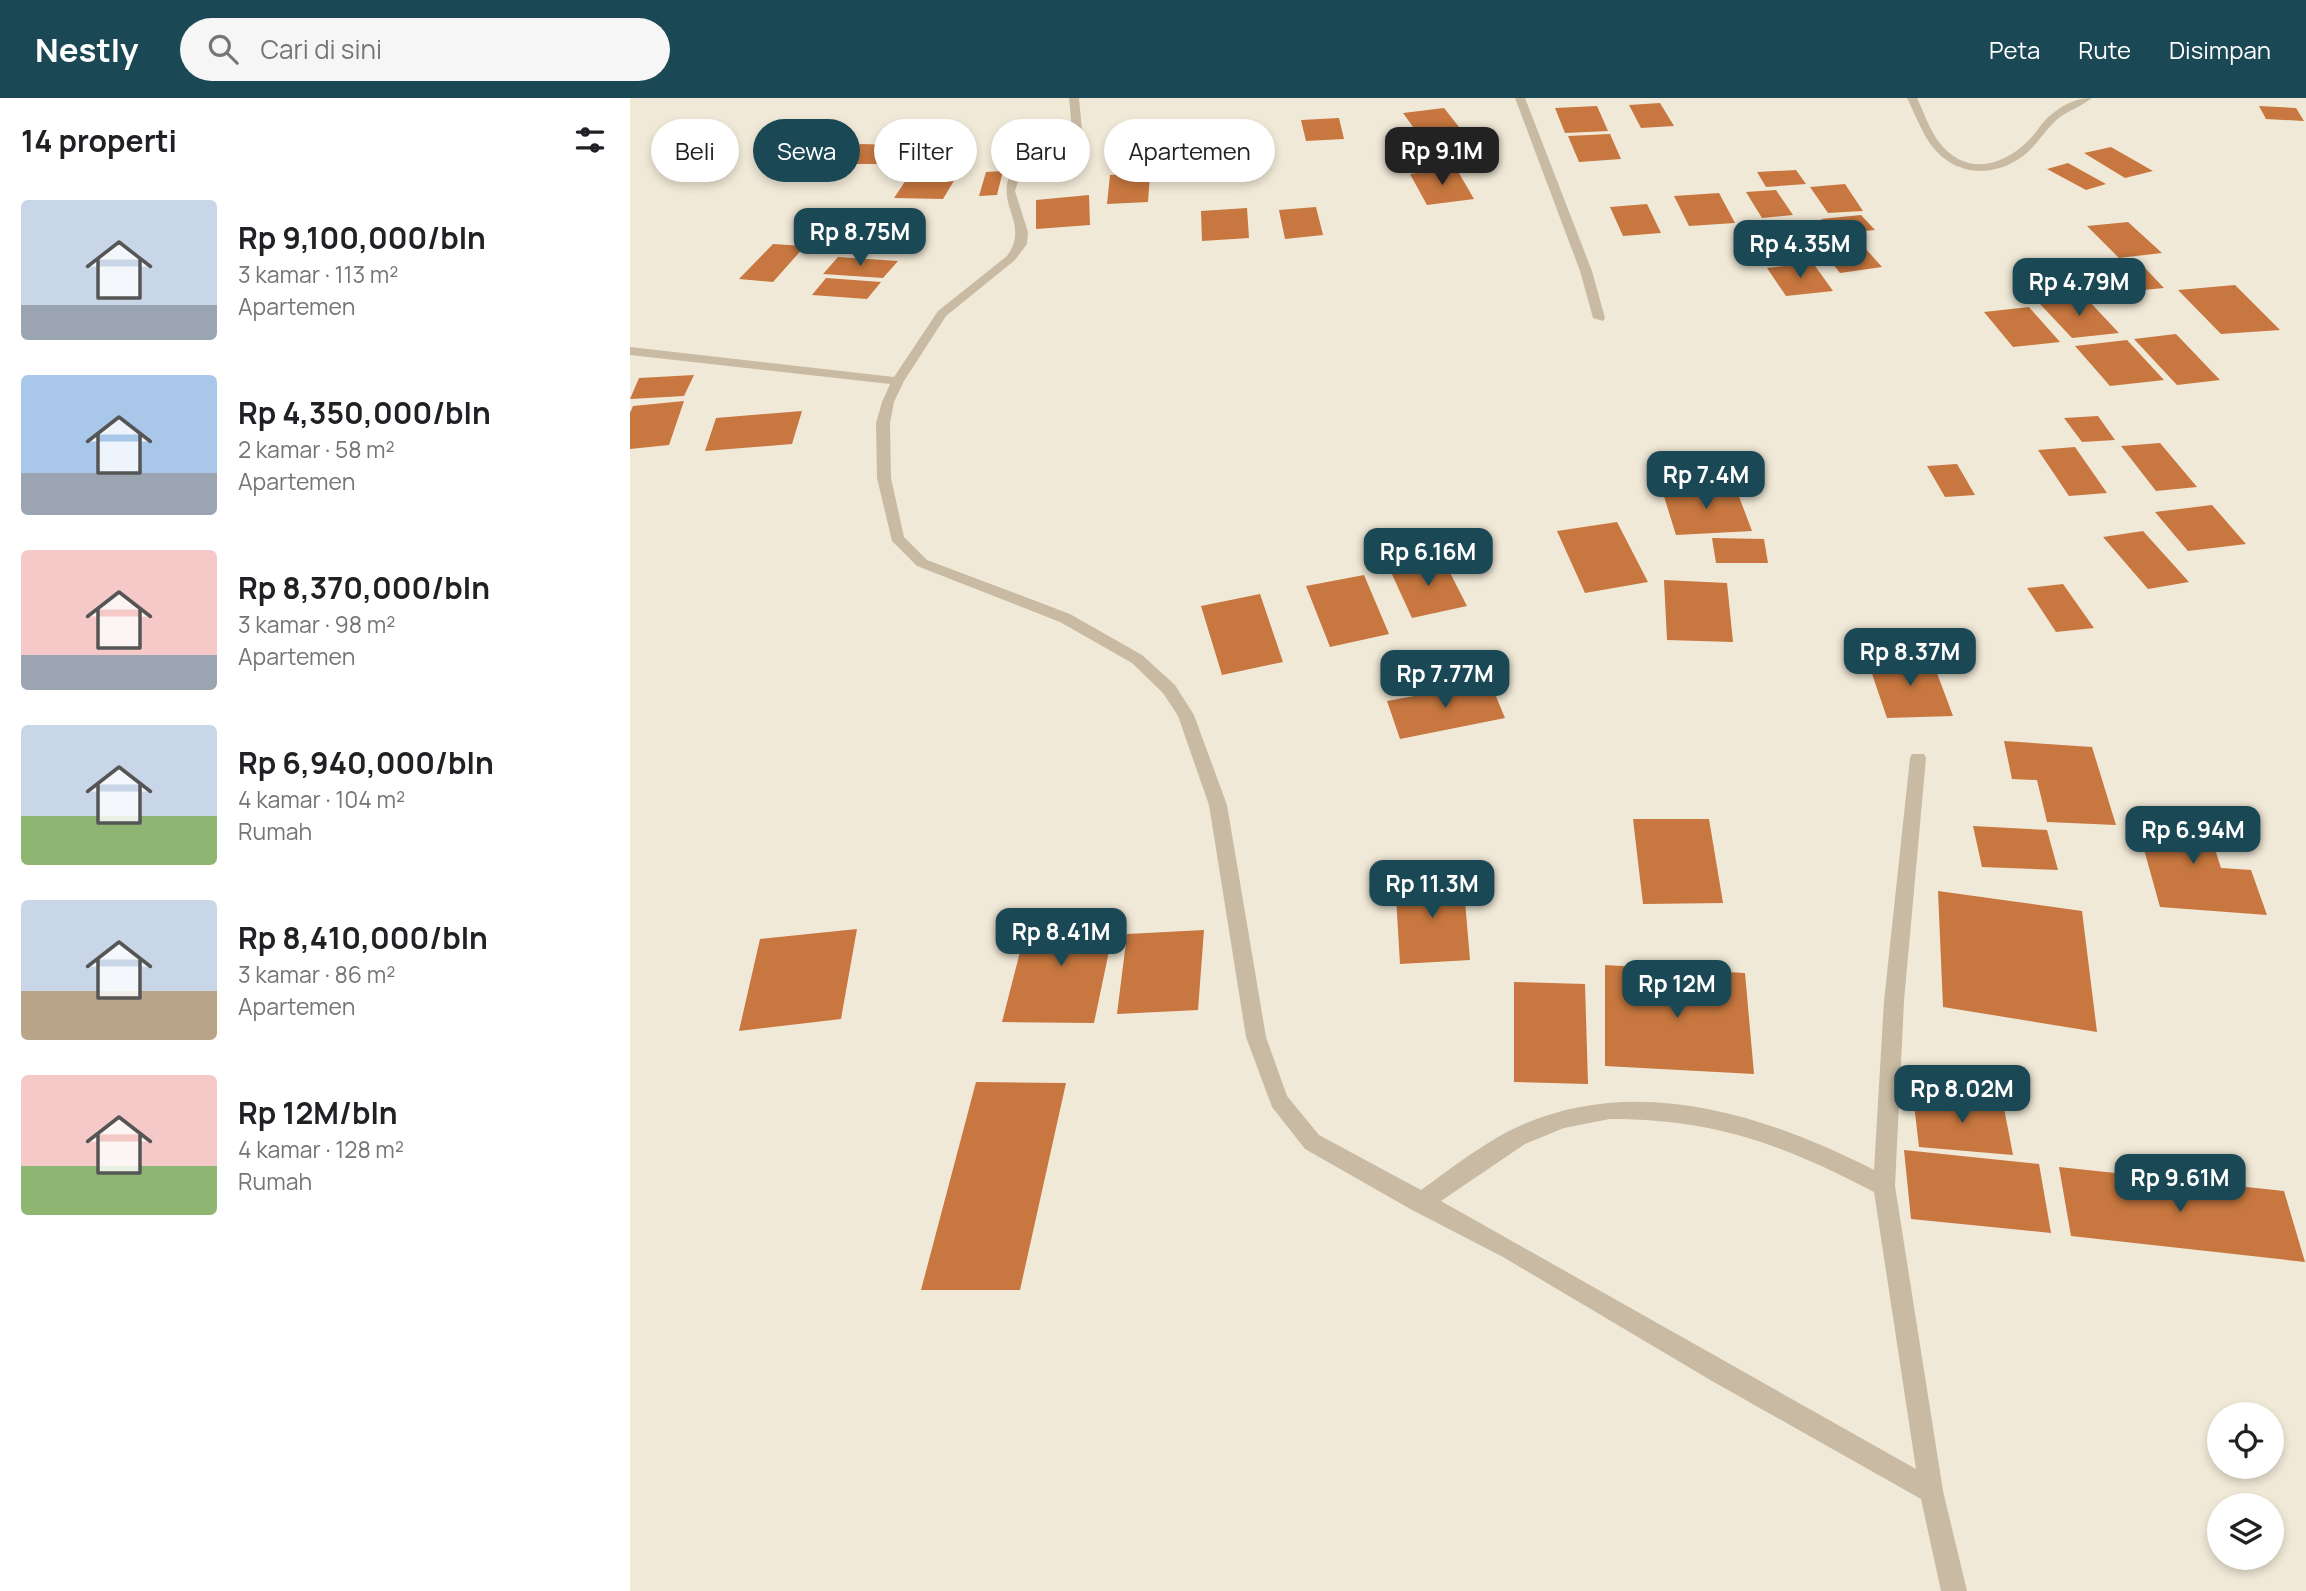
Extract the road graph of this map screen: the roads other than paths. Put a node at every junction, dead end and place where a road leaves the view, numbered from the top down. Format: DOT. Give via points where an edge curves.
graph roads {
  1 [pos="1074,98"];
  2 [pos="1520,98"];
  3 [pos="1912,98"];
  4 [pos="2087,98"];
  5 [pos="1599,318"];
  6 [pos="630,351"];
  7 [pos="898,381"];
  8 [pos="1918,758"];
  9 [pos="1884,1186"];
  10 [pos="1420,1203"];
  11 [pos="1931,1491"];
  12 [pos="1954,1591"];
  1 -- 7 [label="street" via="1079,152 1065,162 1014,176 1010,191 1023,232 1021,244 1011,258 942,314"];
  2 -- 5 [label="street" via="1586,271"];
  3 -- 4 [label="street" via="1937,146 1961,164 1996,169 2032,144 2055,116"];
  6 -- 7 [label="street"];
  7 -- 10 [label="street" via="883,423 884,478 897,538 922,563 1065,618 1137,659 1169,689 1186,715 1218,805 1256,1037 1279,1101 1312,1142"];
  8 -- 9 [label="street" via="1894,1001"];
  9 -- 10 [label="street" via="1826,1155 1737,1123 1633,1109 1599,1111 1519,1136"];
  9 -- 11 [label="street"];
  10 -- 11 [label="street"];
  11 -- 12 [label="street"];
}
